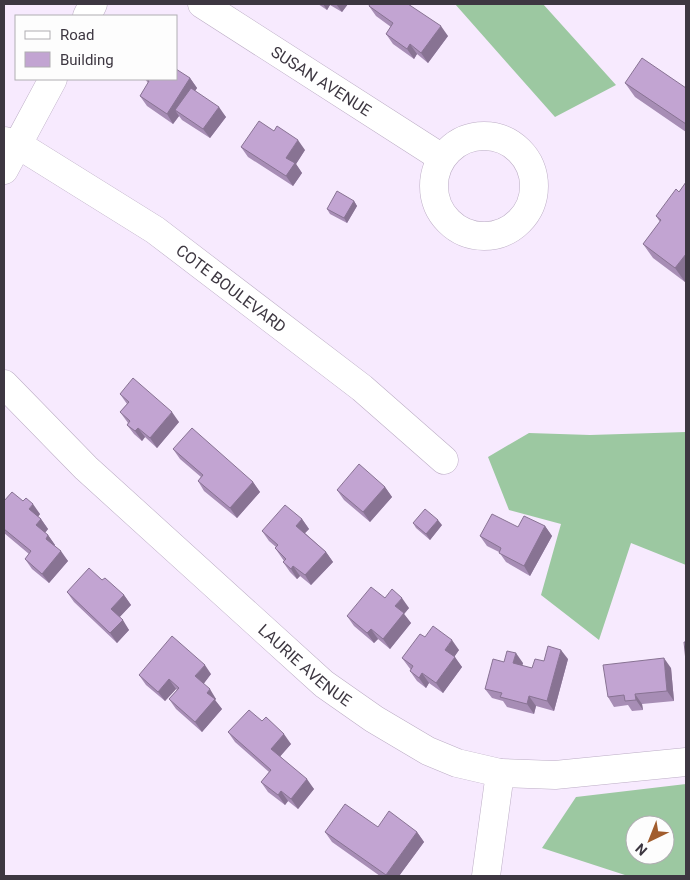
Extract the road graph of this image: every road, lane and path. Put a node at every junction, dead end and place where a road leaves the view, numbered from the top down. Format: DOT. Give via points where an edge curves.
graph roads {
  1 [pos="202,4"];
  2 [pos="52,80"];
  3 [pos="10,143"];
  4 [pos="442,158"];
  5 [pos="4,170"];
  6 [pos="4,384"];
  7 [pos="444,460"];
  8 [pos="686,762"];
  9 [pos="500,773"];
  10 [pos="486,876"];
  1 -- 4 [label="street, SUSAN AVENUE"];
  2 -- 3 [label="street"];
  3 -- 5 [label="street"];
  3 -- 7 [label="street, COTE BOULEVARD" via="155,230 362,388"];
  6 -- 9 [label="street, LAURIE AVENUE" via="86,468 324,684 428,751 457,763"];
  8 -- 9 [label="street, LAURIE AVENUE" via="555,775"];
  9 -- 10 [label="street"];
}
